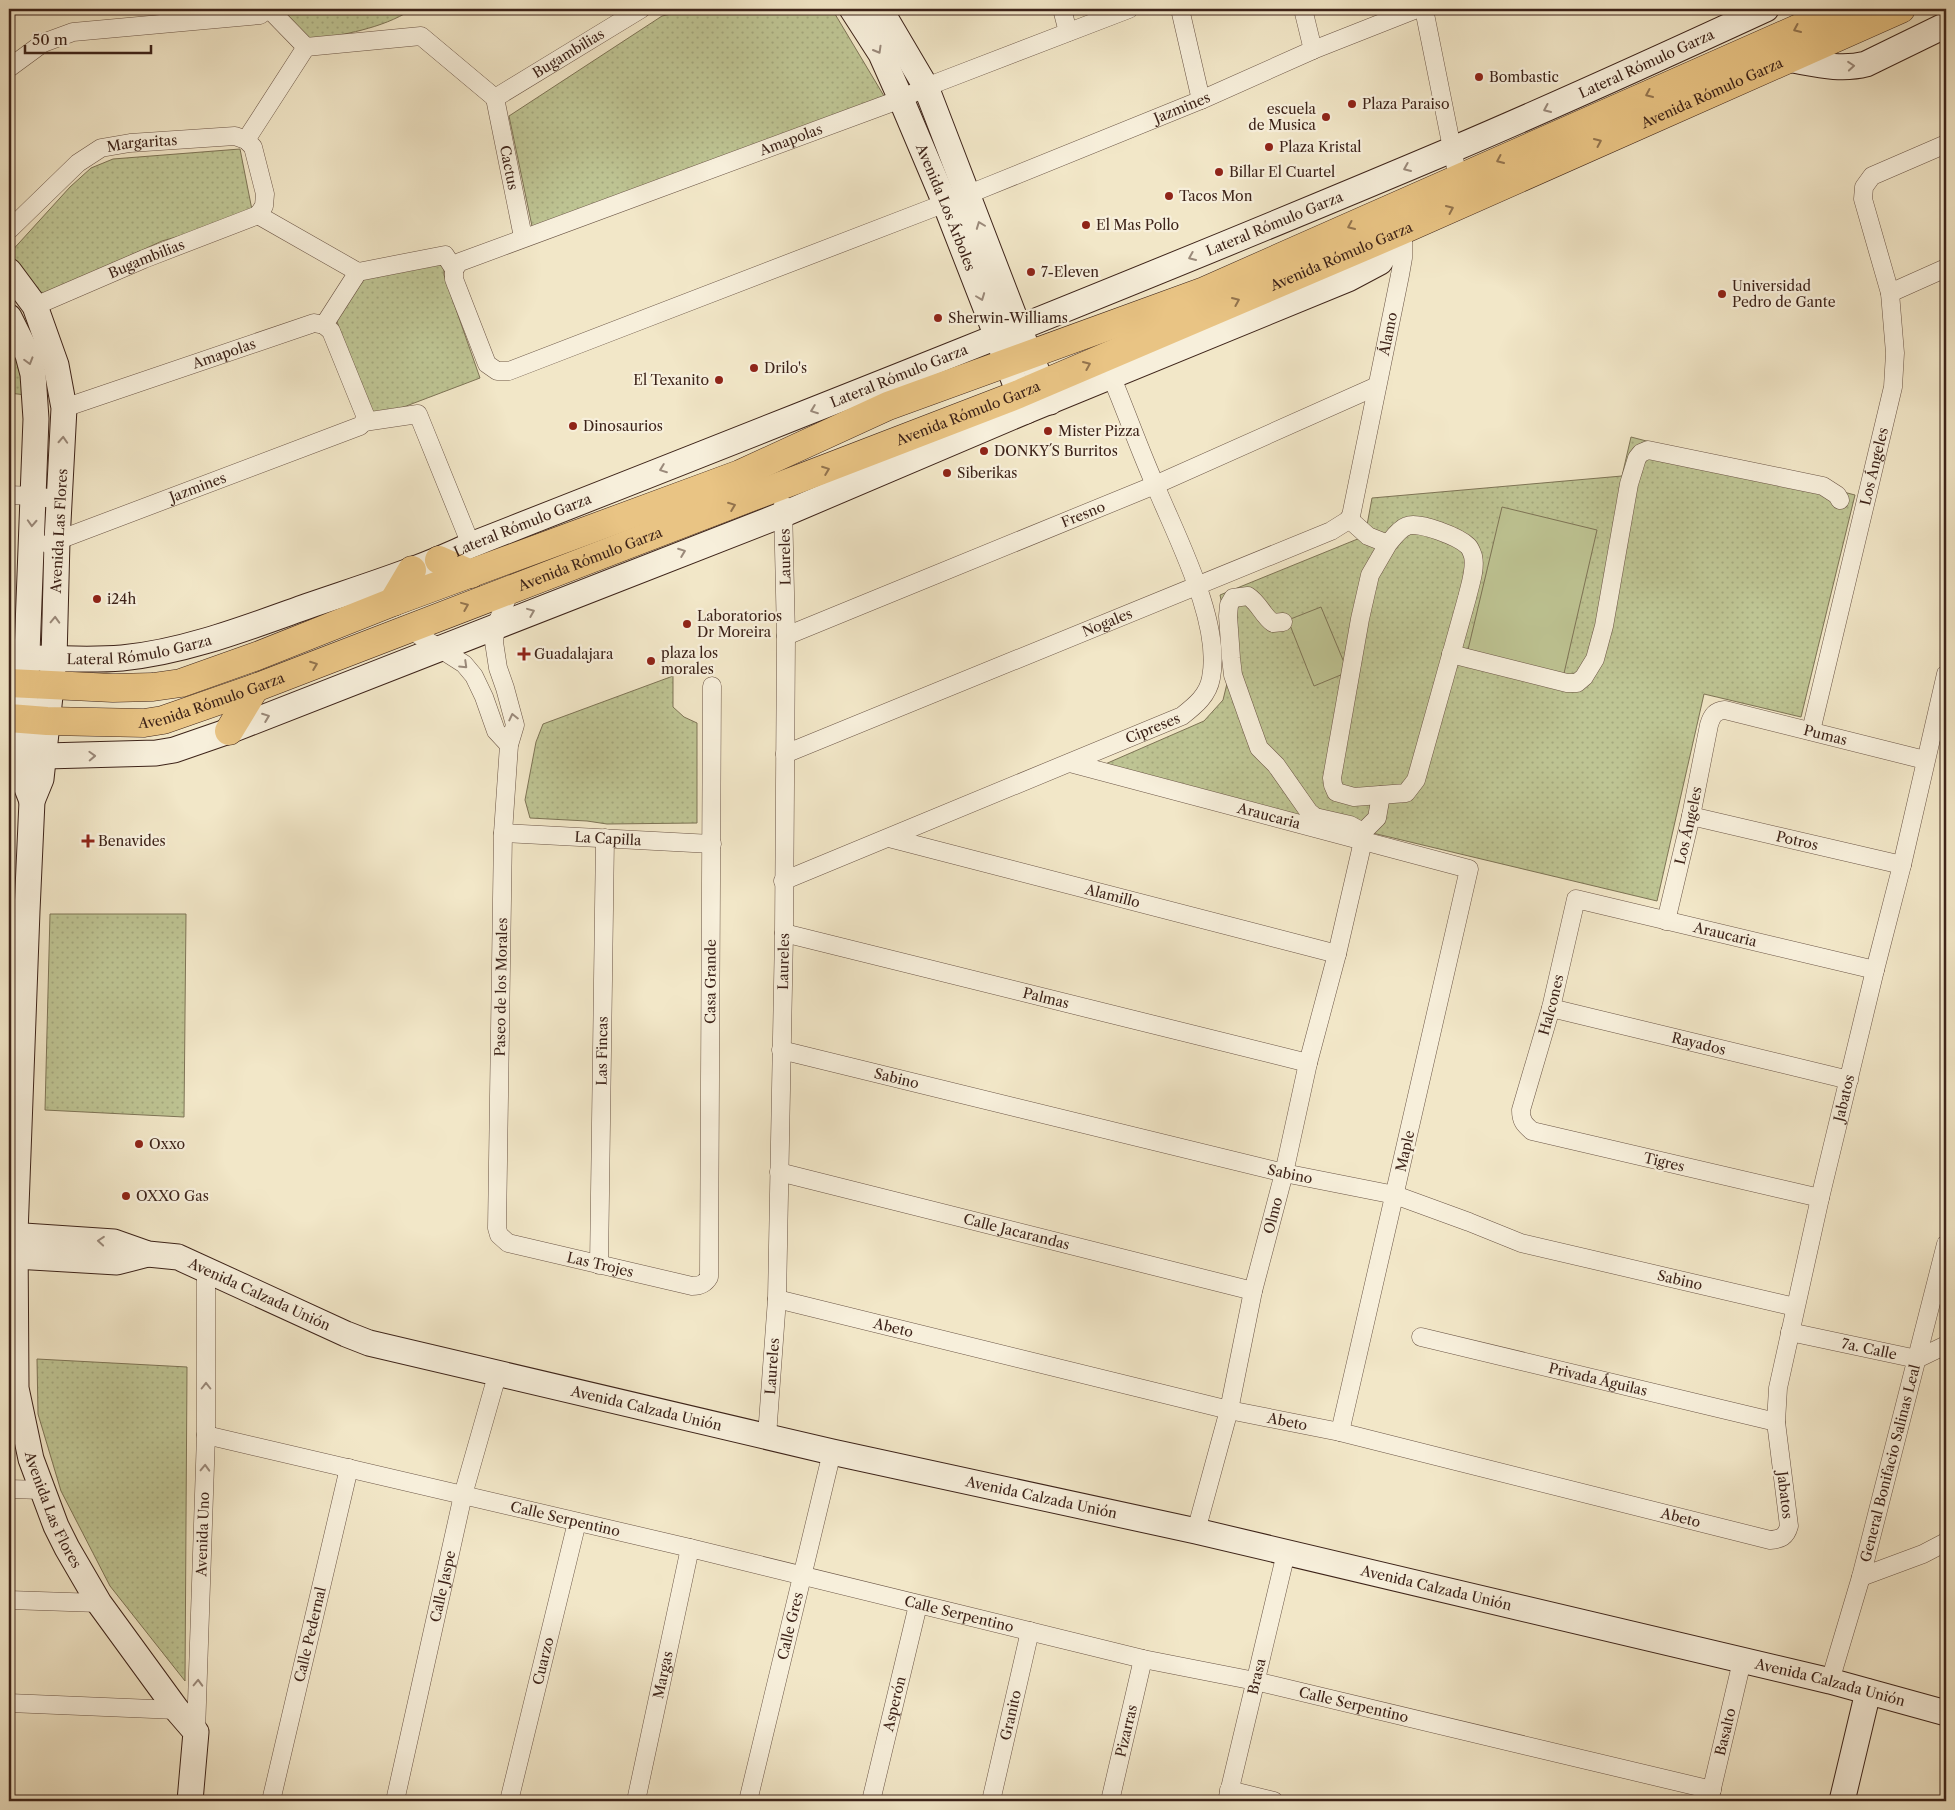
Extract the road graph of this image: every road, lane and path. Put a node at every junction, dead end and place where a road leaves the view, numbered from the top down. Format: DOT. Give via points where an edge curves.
graph roads {
  1 [pos="268,9"];
  2 [pos="641,9"];
  3 [pos="852,9"];
  4 [pos="880,9"];
  5 [pos="1062,9"];
  6 [pos="1129,9"];
  7 [pos="1180,9"];
  8 [pos="1303,9"];
  9 [pos="1417,9"];
  10 [pos="1424,9"];
  11 [pos="1766,9"];
  12 [pos="1842,9"];
  13 [pos="1901,9"];
  14 [pos="1946,26"];
  15 [pos="1068,32"];
  16 [pos="306,47"];
  17 [pos="1313,50"];
  18 [pos="1786,59"];
  19 [pos="9,68"];
  20 [pos="926,87"];
  21 [pos="495,98"];
  22 [pos="901,99"];
  23 [pos="1201,100"];
  24 [pos="246,140"];
  25 [pos="1946,144"];
  26 [pos="1452,150"];
  27 [pos="1458,178"];
  28 [pos="969,194"];
  29 [pos="945,203"];
  30 [pos="258,215"];
  31 [pos="9,230"];
  32 [pos="1401,231"];
  33 [pos="523,237"];
  34 [pos="1946,268"];
  35 [pos="454,269"];
  36 [pos="9,271"];
  37 [pos="358,272"];
  38 [pos="1890,293"];
  39 [pos="35,306"];
  40 [pos="9,317"];
  41 [pos="324,325"];
  42 [pos="1013,346"];
  43 [pos="1112,378"];
  44 [pos="1377,386"];
  45 [pos="1034,398"];
  46 [pos="64,408"];
  47 [pos="364,422"];
  48 [pos="1155,485"];
  49 [pos="9,495"];
  50 [pos="34,496"];
  51 [pos="60,500"];
  52 [pos="1840,500"];
  53 [pos="782,501"];
  54 [pos="1349,518"];
  55 [pos="57,541"];
  56 [pos="1388,544"];
  57 [pos="471,545"];
  58 [pos="31,552"];
  59 [pos="439,560"];
  60 [pos="412,570"];
  61 [pos="471,574"];
  62 [pos="1197,585"];
  63 [pos="511,588"];
  64 [pos="393,602"];
  65 [pos="1283,622"];
  66 [pos="496,626"];
  67 [pos="409,629"];
  68 [pos="786,636"];
  69 [pos="438,649"];
  70 [pos="1451,654"];
  71 [pos="17,670"];
  72 [pos="1946,674"];
  73 [pos="712,686"];
  74 [pos="256,688"];
  75 [pos="39,702"];
  76 [pos="1725,710"];
  77 [pos="229,731"];
  78 [pos="1811,731"];
  79 [pos="509,745"];
  80 [pos="785,754"];
  81 [pos="25,757"];
  82 [pos="1925,760"];
  83 [pos="1070,763"];
  84 [pos="1381,795"];
  85 [pos="1691,816"];
  86 [pos="503,833"];
  87 [pos="1363,836"];
  88 [pos="605,838"];
  89 [pos="889,838"];
  90 [pos="712,844"];
  91 [pos="1902,865"];
  92 [pos="1469,870"];
  93 [pos="783,881"];
  94 [pos="1576,899"];
  95 [pos="18,910"];
  96 [pos="1666,921"];
  97 [pos="784,932"];
  98 [pos="1337,954"];
  99 [pos="1874,970"];
  100 [pos="1550,1008"];
  101 [pos="15,1018"];
  102 [pos="781,1050"];
  103 [pos="1308,1063"];
  104 [pos="1848,1080"];
  105 [pos="1521,1110"];
  106 [pos="14,1130"];
  107 [pos="779,1172"];
  108 [pos="1284,1173"];
  109 [pos="1395,1195"];
  110 [pos="1820,1198"];
  111 [pos="497,1228"];
  112 [pos="12,1244"];
  113 [pos="1946,1244"];
  114 [pos="599,1265"];
  115 [pos="206,1268"];
  116 [pos="709,1277"];
  117 [pos="1253,1291"];
  118 [pos="777,1300"];
  119 [pos="1795,1307"];
  120 [pos="1790,1332"];
  121 [pos="1421,1336"];
  122 [pos="1946,1345"];
  123 [pos="1917,1360"];
  124 [pos="498,1372"];
  125 [pos="12,1387"];
  126 [pos="1229,1410"];
  127 [pos="1776,1422"];
  128 [pos="1340,1432"];
  129 [pos="206,1435"];
  130 [pos="767,1436"];
  131 [pos="832,1452"];
  132 [pos="348,1468"];
  133 [pos="9,1489"];
  134 [pos="43,1490"];
  135 [pos="463,1495"];
  136 [pos="577,1522"];
  137 [pos="1790,1526"];
  138 [pos="1196,1531"];
  139 [pos="1946,1542"];
  140 [pos="690,1548"];
  141 [pos="1286,1553"];
  142 [pos="1924,1554"];
  143 [pos="1946,1558"];
  144 [pos="803,1577"];
  145 [pos="1861,1577"];
  146 [pos="9,1600"];
  147 [pos="99,1603"];
  148 [pos="918,1605"];
  149 [pos="1030,1631"];
  150 [pos="1143,1659"];
  151 [pos="1742,1661"];
  152 [pos="1255,1681"];
  153 [pos="1830,1681"];
  154 [pos="1868,1692"];
  155 [pos="9,1704"];
  156 [pos="177,1710"];
  157 [pos="1946,1713"];
  158 [pos="196,1732"];
  159 [pos="1228,1796"];
  160 [pos="1710,1796"];
  161 [pos="190,1801"];
  162 [pos="271,1801"];
  163 [pos="395,1801"];
  164 [pos="509,1801"];
  165 [pos="636,1801"];
  166 [pos="748,1801"];
  167 [pos="871,1801"];
  168 [pos="991,1801"];
  169 [pos="1110,1801"];
  170 [pos="1274,1801"];
  171 [pos="1842,1801"];
  1 -- 16 [label="street"];
  1 -- 19 [label="street" via="260,15 73,32 43,43"];
  2 -- 21 [label="street, Bugambilias"];
  3 -- 22 [label="street, Avenida Los Árboles, one-way" via="881,54"];
  4 -- 20 [label="street, Avenida Los Árboles"];
  5 -- 15 [label="street"];
  6 -- 15 [label="street, Amapolas"];
  7 -- 23 [label="street"];
  8 -- 17 [label="street"];
  9 -- 17 [label="street, Jazmines"];
  10 -- 26 [label="street"];
  11 -- 26 [label="street, Lateral Rómulo Garza, one-way"];
  12 -- 27 [label="main road, Avenida Rómulo Garza, one-way"];
  13 -- 18 [label="main road, Avenida Rómulo Garza"];
  18 -- 14 [label="street, one-way" via="1838,67 1858,66"];
  15 -- 20 [label="street, Amapolas"];
  16 -- 21 [label="street" via="421,36"];
  16 -- 24 [label="street"];
  17 -- 23 [label="street, Jazmines"];
  32 -- 18 [label="main road, Avenida Rómulo Garza, one-way"];
  20 -- 22 [label="street, Amapolas"];
  20 -- 28 [label="street, Avenida Los Árboles"];
  21 -- 33 [label="street, Cactus"];
  22 -- 29 [label="street, Avenida Los Árboles"];
  22 -- 33 [label="street, Amapolas"];
  23 -- 28 [label="street, Jazmines"];
  24 -- 30 [label="street" via="253,147 265,194 264,206"];
  24 -- 31 [label="street, Margaritas" via="235,136 102,148 78,163"];
  25 -- 38 [label="street, Los Ángeles" via="1872,176 1864,187 1863,199"];
  26 -- 27 [label="street"];
  26 -- 42 [label="street, Lateral Rómulo Garza, one-way"];
  27 -- 42 [label="main road, Avenida Rómulo Garza, one-way" via="1202,292"];
  28 -- 29 [label="street, Jazmines"];
  42 -- 28 [label="street, Avenida Los Árboles, one-way"];
  29 -- 35 [label="street, Jazmines" via="508,371 497,371 487,364 454,279"];
  29 -- 42 [label="street, Avenida Los Árboles, one-way"];
  30 -- 37 [label="street"];
  30 -- 39 [label="street, Bugambilias"];
  32 -- 43 [label="street" via="1374,267"];
  32 -- 44 [label="street, Álamo" via="1403,258"];
  45 -- 32 [label="main road, Avenida Rómulo Garza, one-way"];
  33 -- 35 [label="street, Amapolas" via="460,262"];
  34 -- 38 [label="street"];
  35 -- 37 [label="street" via="444,255"];
  36 -- 39 [label="street, Avenida Las Flores"];
  37 -- 41 [label="street"];
  38 -- 78 [label="street, Los Ángeles" via="1895,353 1893,387"];
  39 -- 46 [label="street, Avenida Las Flores" via="56,365"];
  40 -- 50 [label="street, Avenida Las Flores, one-way" via="28,355 33,374 36,419"];
  41 -- 46 [label="street, Amapolas" via="314,323"];
  41 -- 47 [label="street" via="331,331 365,415"];
  42 -- 45 [label="street, Avenida Los Árboles"];
  42 -- 57 [label="street, Lateral Rómulo Garza, one-way"];
  42 -- 61 [label="main road, Avenida Rómulo Garza" via="740,474"];
  43 -- 45 [label="street"];
  43 -- 48 [label="street, Cipreses"];
  44 -- 48 [label="street, Fresno"];
  44 -- 54 [label="street, Álamo"];
  53 -- 45 [label="main road, Avenida Rómulo Garza, one-way"];
  51 -- 46 [label="street, Avenida Las Flores, one-way"];
  47 -- 55 [label="street, Jazmines"];
  47 -- 57 [label="street, Jazmines" via="418,414"];
  48 -- 62 [label="street, Cipreses"];
  48 -- 68 [label="street, Fresno"];
  49 -- 50 [label="street"];
  50 -- 51 [label="street"];
  50 -- 58 [label="street, Avenida Las Flores, one-way"];
  51 -- 55 [label="street, Avenida Las Flores"];
  52 -- 70 [label="street" via="1824,486 1648,450 1641,452 1629,484 1604,626 1595,660 1584,676 1577,683 1566,683"];
  63 -- 53 [label="main road, Avenida Rómulo Garza, one-way"];
  66 -- 53 [label="street, one-way"];
  53 -- 68 [label="street, Laureles"];
  54 -- 56 [label="street" via="1368,536"];
  54 -- 62 [label="street, Nogales" via="1331,531"];
  55 -- 58 [label="street, Jazmines"];
  75 -- 55 [label="street, Avenida Las Flores, one-way"];
  56 -- 70 [label="street" via="1401,529 1417,525 1461,540 1469,547 1474,569"];
  56 -- 84 [label="street" via="1370,575 1332,778 1332,786 1341,795"];
  57 -- 59 [label="street, Lateral Rómulo Garza"];
  58 -- 71 [label="street, Avenida Las Flores"];
  59 -- 60 [label="street, Lateral Rómulo Garza"];
  59 -- 61 [label="main road"];
  60 -- 64 [label="main road"];
  60 -- 75 [label="street, Lateral Rómulo Garza" via="251,626 174,649 122,658"];
  61 -- 64 [label="main road, Avenida Rómulo Garza"];
  62 -- 80 [label="street, Nogales"];
  62 -- 83 [label="street, Cipreses" via="1212,645 1211,679 1207,692 1182,716"];
  63 -- 66 [label="street, Paseo de los Morales"];
  67 -- 63 [label="main road, Avenida Rómulo Garza, one-way"];
  64 -- 75 [label="main road, Avenida Rómulo Garza" via="181,683 113,688"];
  65 -- 87 [label="street" via="1273,623 1248,596 1233,598 1229,605 1234,675 1259,748 1276,765 1309,812 1316,817 1350,825"];
  66 -- 69 [label="street"];
  79 -- 66 [label="street, Paseo de los Morales, one-way" via="514,720 496,661"];
  67 -- 69 [label="street"];
  74 -- 67 [label="main road, Avenida Rómulo Garza, one-way"];
  68 -- 80 [label="street, Laureles"];
  77 -- 69 [label="street, one-way"];
  69 -- 79 [label="street, one-way" via="452,655 474,676 496,731"];
  70 -- 84 [label="street" via="1416,780 1406,793"];
  71 -- 75 [label="main road, Avenida Rómulo Garza"];
  71 -- 75 [label="street, Avenida Las Flores"];
  72 -- 82 [label="street, Jabatos"];
  73 -- 90 [label="street, Casa Grande"];
  74 -- 75 [label="main road, Avenida Rómulo Garza" via="163,720 144,723"];
  74 -- 77 [label="main road"];
  75 -- 81 [label="street, Avenida Las Flores"];
  76 -- 78 [label="street, Pumas"];
  76 -- 85 [label="street, Los Ángeles" via="1717,711 1709,725"];
  81 -- 77 [label="street, one-way" via="156,753"];
  78 -- 82 [label="street, Pumas"];
  79 -- 86 [label="street, Paseo de los Morales"];
  80 -- 93 [label="street, Laureles"];
  81 -- 95 [label="street, Avenida Las Flores" via="23,778 32,801"];
  82 -- 91 [label="street, Jabatos"];
  83 -- 87 [label="street, Araucaria"];
  83 -- 89 [label="street, Cipreses"];
  84 -- 87 [label="street" via="1377,818"];
  85 -- 91 [label="street, Potros"];
  85 -- 96 [label="street, Los Ángeles"];
  86 -- 88 [label="street, La Capilla"];
  86 -- 111 [label="street, Paseo de los Morales"];
  87 -- 92 [label="street, Araucaria"];
  87 -- 98 [label="street, Olmo"];
  88 -- 90 [label="street, La Capilla"];
  88 -- 114 [label="street, Las Fincas"];
  89 -- 93 [label="street, Cipreses"];
  89 -- 98 [label="street, Alamillo"];
  90 -- 116 [label="street, Casa Grande"];
  91 -- 99 [label="street, Jabatos"];
  92 -- 109 [label="street, Maple"];
  93 -- 97 [label="street, Laureles"];
  94 -- 96 [label="street, Araucaria"];
  94 -- 100 [label="street, Halcones"];
  95 -- 101 [label="street, Avenida Las Flores"];
  96 -- 99 [label="street, Araucaria"];
  97 -- 102 [label="street, Laureles"];
  97 -- 103 [label="street, Palmas"];
  98 -- 103 [label="street, Olmo"];
  99 -- 104 [label="street, Jabatos"];
  100 -- 104 [label="street, Rayados"];
  100 -- 105 [label="street, Halcones"];
  101 -- 106 [label="street, Avenida Las Flores"];
  102 -- 107 [label="street, Laureles"];
  102 -- 108 [label="street, Sabino"];
  103 -- 108 [label="street, Olmo"];
  104 -- 110 [label="street, Jabatos"];
  105 -- 110 [label="street, Tigres" via="1521,1119 1532,1131"];
  106 -- 112 [label="street, Avenida Las Flores"];
  107 -- 117 [label="street, Calle Jacarandas"];
  107 -- 118 [label="street, Laureles"];
  108 -- 109 [label="street, Sabino"];
  108 -- 117 [label="street, Olmo"];
  109 -- 119 [label="street, Sabino" via="1535,1247"];
  109 -- 128 [label="street, Maple"];
  110 -- 119 [label="street, Jabatos"];
  111 -- 114 [label="street, Las Trojes" via="502,1240 508,1243"];
  112 -- 115 [label="street, Avenida Calzada Unión" via="114,1242 148,1254 178,1257"];
  112 -- 125 [label="street, Avenida Las Flores"];
  113 -- 123 [label="street, General Bonifacio Salinas Leal"];
  114 -- 116 [label="street, Las Trojes" via="692,1286 705,1283"];
  115 -- 124 [label="street, Avenida Calzada Unión" via="358,1340"];
  129 -- 115 [label="street, Avenida Uno, one-way"];
  117 -- 126 [label="street, Olmo"];
  118 -- 126 [label="street, Abeto"];
  118 -- 130 [label="street, Laureles"];
  119 -- 120 [label="street, Jabatos"];
  120 -- 123 [label="street, 7a. Calle"];
  120 -- 127 [label="street, Jabatos" via="1778,1388"];
  121 -- 127 [label="street, Privada Águilas"];
  122 -- 123 [label="street"];
  123 -- 145 [label="street, General Bonifacio Salinas Leal"];
  124 -- 130 [label="street, Avenida Calzada Unión"];
  124 -- 135 [label="street, Calle Jaspe"];
  125 -- 134 [label="street, Avenida Las Flores" via="31,1459"];
  126 -- 128 [label="street, Abeto"];
  126 -- 138 [label="street, Olmo"];
  127 -- 137 [label="street, Jabatos"];
  128 -- 137 [label="street, Abeto" via="1770,1540 1780,1539"];
  129 -- 132 [label="street, Calle Serpentino"];
  158 -- 129 [label="street, Avenida Uno, one-way"];
  130 -- 131 [label="street, Avenida Calzada Unión"];
  131 -- 138 [label="street, Avenida Calzada Unión"];
  131 -- 144 [label="street, Calle Gres"];
  132 -- 135 [label="street, Calle Serpentino"];
  132 -- 162 [label="street, Calle Pedernal"];
  133 -- 134 [label="street"];
  134 -- 147 [label="street, Avenida Las Flores" via="63,1541"];
  135 -- 136 [label="street, Calle Serpentino"];
  135 -- 163 [label="street, Calle Jaspe"];
  136 -- 140 [label="street, Calle Serpentino"];
  136 -- 164 [label="street, Cuarzo"];
  138 -- 141 [label="street, Avenida Calzada Unión"];
  139 -- 142 [label="street"];
  140 -- 144 [label="street, Calle Serpentino"];
  140 -- 165 [label="street, Margas"];
  141 -- 151 [label="street, Avenida Calzada Unión"];
  141 -- 152 [label="street, Brasa"];
  142 -- 143 [label="street"];
  142 -- 145 [label="street"];
  144 -- 148 [label="street, Calle Serpentino"];
  144 -- 166 [label="street, Calle Gres"];
  145 -- 153 [label="street, General Bonifacio Salinas Leal"];
  146 -- 147 [label="street"];
  147 -- 156 [label="street, Avenida Las Flores"];
  148 -- 149 [label="street, Calle Serpentino"];
  148 -- 167 [label="street, Asperón"];
  149 -- 150 [label="street, Calle Serpentino"];
  149 -- 168 [label="street, Granito"];
  150 -- 152 [label="street, Calle Serpentino"];
  150 -- 169 [label="street, Pizarras"];
  151 -- 153 [label="street, Avenida Calzada Unión"];
  151 -- 160 [label="street, Basalto"];
  152 -- 159 [label="street, Brasa"];
  152 -- 160 [label="street, Calle Serpentino"];
  153 -- 154 [label="street, Avenida Calzada Unión"];
  154 -- 157 [label="street, Avenida Calzada Unión"];
  154 -- 171 [label="street"];
  155 -- 156 [label="street"];
  156 -- 158 [label="street, Avenida Las Flores"];
  158 -- 161 [label="street, Avenida Uno"];
  159 -- 170 [label="street"];
}
